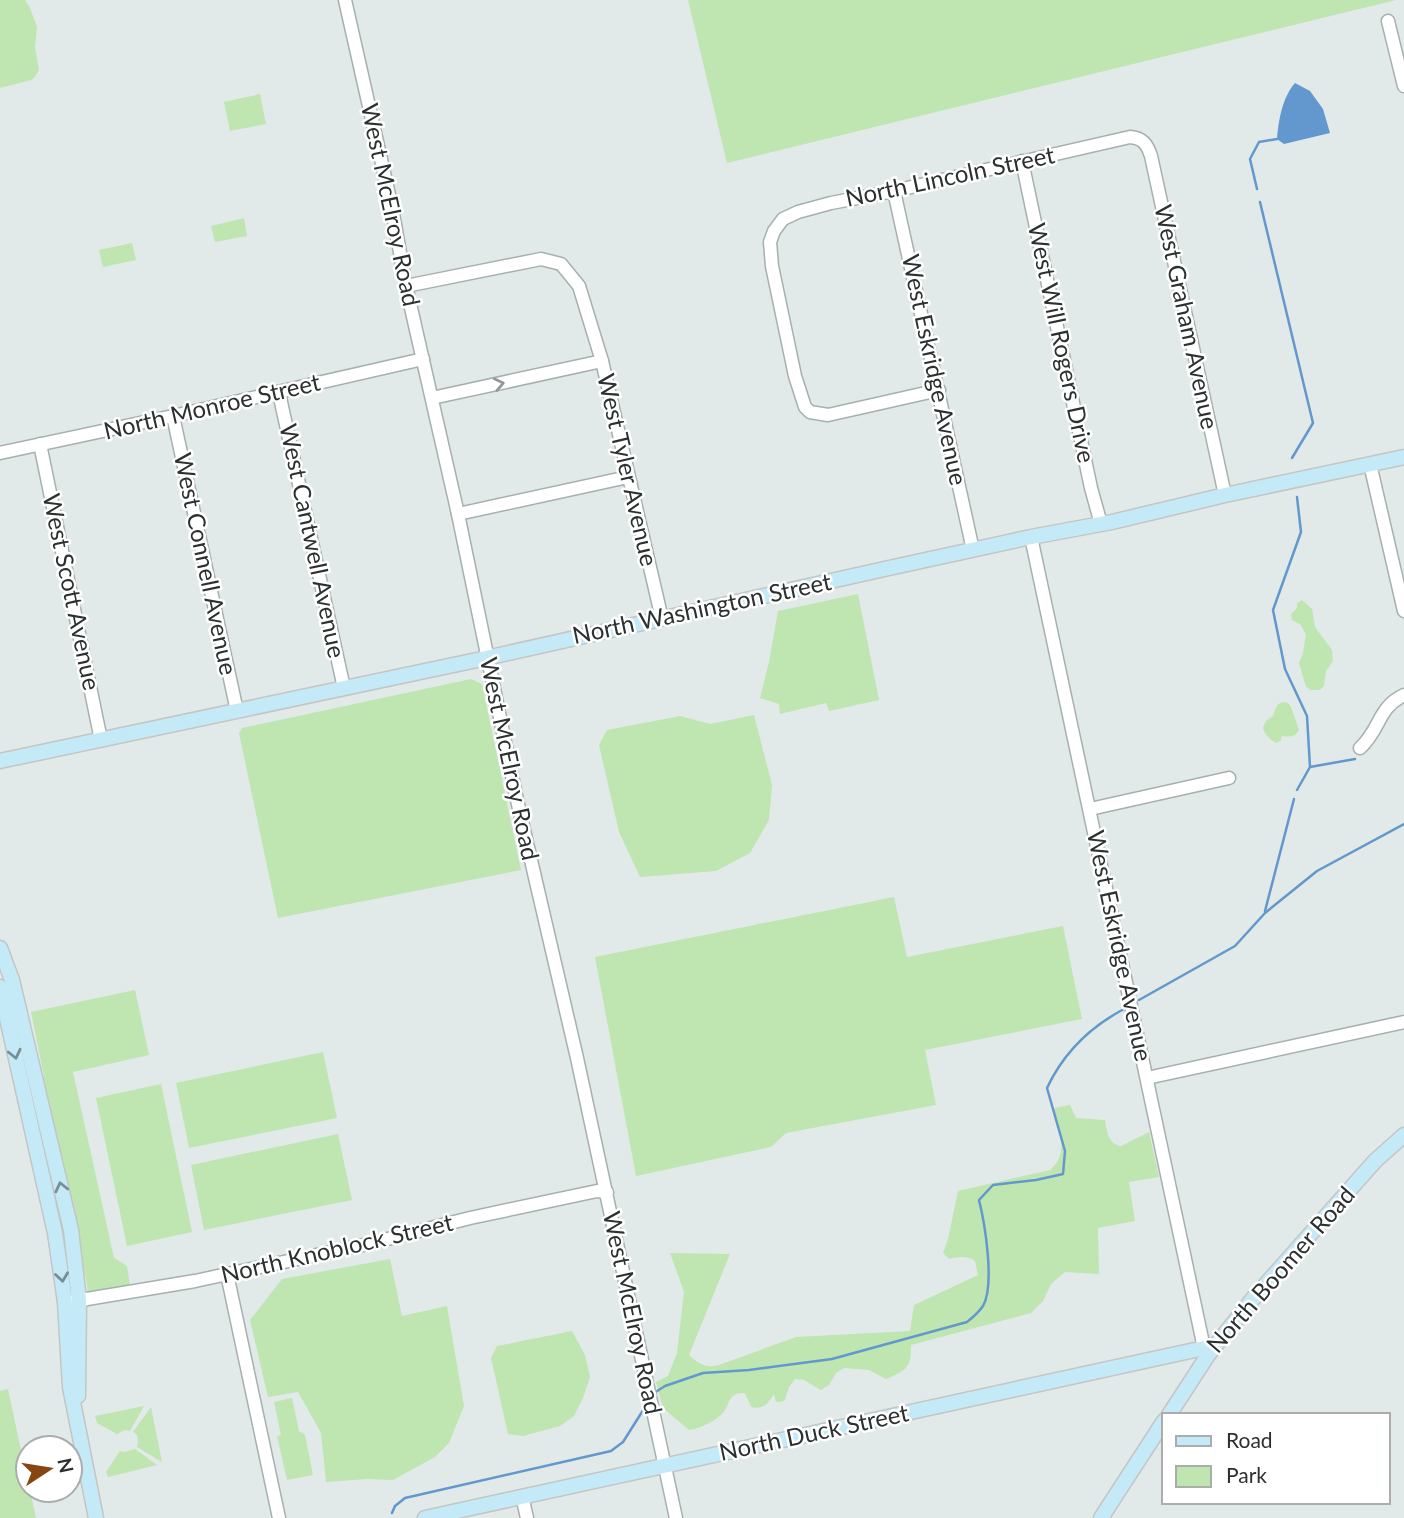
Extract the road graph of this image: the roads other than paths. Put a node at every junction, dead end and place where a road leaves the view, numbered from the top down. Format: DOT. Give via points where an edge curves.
graph roads {
  1 [pos="345,0"];
  2 [pos="1388,21"];
  3 [pos="1404,86"];
  4 [pos="1143,141"];
  5 [pos="1022,161"];
  6 [pos="894,191"];
  7 [pos="406,286"];
  8 [pos="423,359"];
  9 [pos="602,361"];
  10 [pos="939,390"];
  11 [pos="279,393"];
  12 [pos="432,398"];
  13 [pos="173,416"];
  14 [pos="40,444"];
  15 [pos="0,453"];
  16 [pos="1404,457"];
  17 [pos="1370,464"];
  18 [pos="628,477"];
  19 [pos="1225,495"];
  20 [pos="458,514"];
  21 [pos="1101,524"];
  22 [pos="1031,537"];
  23 [pos="973,550"];
  24 [pos="1404,611"];
  25 [pos="662,619"];
  26 [pos="488,657"];
  27 [pos="344,688"];
  28 [pos="1404,695"];
  29 [pos="237,711"];
  30 [pos="102,740"];
  31 [pos="1360,748"];
  32 [pos="0,761"];
  33 [pos="1228,778"];
  34 [pos="1090,808"];
  35 [pos="0,948"];
  36 [pos="0,987"];
  37 [pos="1404,1022"];
  38 [pos="1147,1078"];
  39 [pos="1404,1135"];
  40 [pos="607,1192"];
  41 [pos="227,1274"];
  42 [pos="72,1301"];
  43 [pos="1206,1351"];
  44 [pos="1170,1413"];
  45 [pos="1162,1425"];
  46 [pos="665,1466"];
  47 [pos="522,1496"];
  48 [pos="96,1518"];
  49 [pos="278,1518"];
  50 [pos="425,1518"];
  51 [pos="527,1518"];
  52 [pos="676,1518"];
  53 [pos="1101,1518"];
  1 -- 7 [label="street, West McElroy Road"];
  2 -- 3 [label="street"];
  4 -- 5 [label="street, North Lincoln Street" via="1130,137"];
  4 -- 19 [label="street, West Graham Avenue" via="1154,168"];
  5 -- 6 [label="street, North Lincoln Street"];
  5 -- 21 [label="street, West Will Rogers Drive"];
  6 -- 10 [label="street, West Eskridge Avenue"];
  6 -- 10 [label="street, North Lincoln Street" via="798,212 783,219 774,232 772,266 795,376 805,407 828,415"];
  7 -- 8 [label="street, West McElroy Road"];
  7 -- 9 [label="street, West Tyler Avenue" via="541,259 561,264 579,286"];
  8 -- 11 [label="street, North Monroe Street"];
  8 -- 12 [label="street, West McElroy Road"];
  12 -- 9 [label="street, one-way"];
  9 -- 18 [label="street, West Tyler Avenue"];
  10 -- 23 [label="street, West Eskridge Avenue"];
  11 -- 13 [label="street, North Monroe Street"];
  11 -- 27 [label="street, West Cantwell Avenue"];
  12 -- 20 [label="street, West McElroy Road"];
  13 -- 14 [label="street, North Monroe Street"];
  13 -- 29 [label="street, West Connell Avenue"];
  14 -- 15 [label="street, North Monroe Street"];
  14 -- 30 [label="street, West Scott Avenue"];
  16 -- 17 [label="main road, North Washington Street"];
  17 -- 19 [label="main road, North Washington Street"];
  17 -- 24 [label="street"];
  18 -- 20 [label="street"];
  18 -- 25 [label="street, West Tyler Avenue"];
  19 -- 21 [label="main road, North Washington Street"];
  20 -- 26 [label="street, West McElroy Road"];
  21 -- 22 [label="main road, North Washington Street"];
  22 -- 23 [label="main road, North Washington Street"];
  22 -- 34 [label="street, West Eskridge Avenue"];
  23 -- 25 [label="main road, North Washington Street"];
  25 -- 26 [label="main road, North Washington Street"];
  26 -- 27 [label="main road, North Washington Street"];
  26 -- 40 [label="street, West McElroy Road"];
  27 -- 29 [label="main road, North Washington Street"];
  28 -- 31 [label="street" via="1383,712"];
  29 -- 30 [label="main road, North Washington Street"];
  30 -- 32 [label="main road, North Washington Street"];
  33 -- 34 [label="street"];
  34 -- 38 [label="street, West Eskridge Avenue"];
  42 -- 35 [label="main road, one-way" via="71,1230 12,980"];
  36 -- 42 [label="main road, one-way"];
  37 -- 38 [label="street"];
  38 -- 43 [label="street, West Eskridge Avenue"];
  39 -- 43 [label="main road, North Boomer Road" via="1375,1161"];
  40 -- 41 [label="street, North Knoblock Street"];
  40 -- 46 [label="street, West McElroy Road"];
  41 -- 42 [label="street, North Knoblock Street"];
  41 -- 49 [label="street"];
  42 -- 48 [label="main road" via="80,1385 76,1415"];
  43 -- 44 [label="main road, North Boomer Road"];
  43 -- 46 [label="main road, North Duck Street"];
  45 -- 53 [label="main road"];
  46 -- 47 [label="main road, North Duck Street"];
  46 -- 52 [label="street, West McElroy Road"];
  47 -- 50 [label="main road, North Duck Street"];
  47 -- 51 [label="street"];
}
